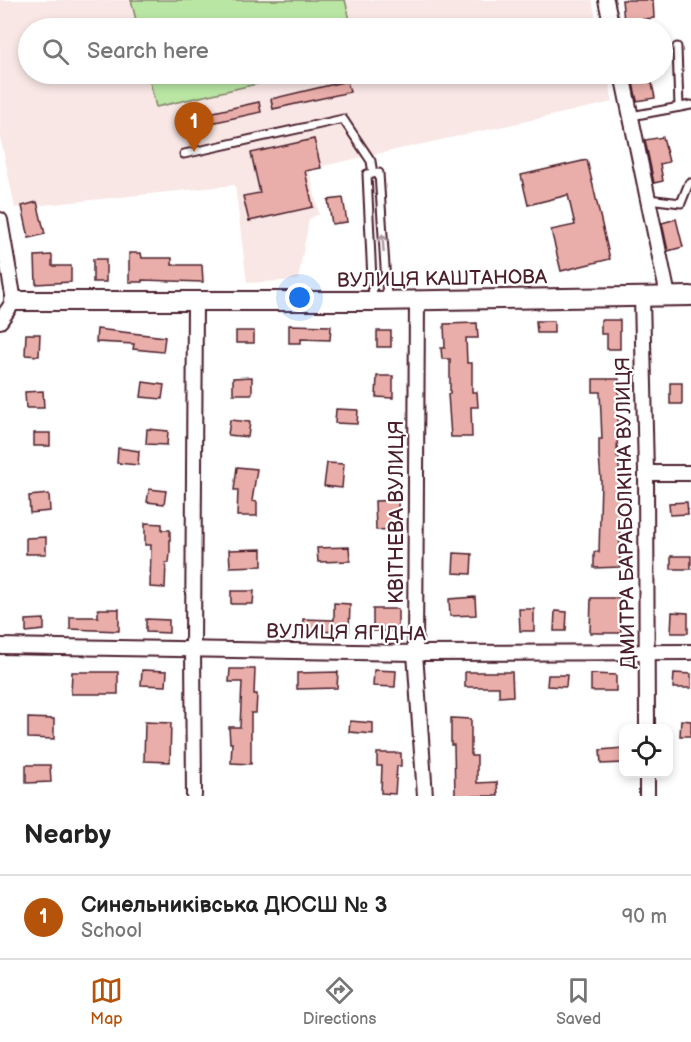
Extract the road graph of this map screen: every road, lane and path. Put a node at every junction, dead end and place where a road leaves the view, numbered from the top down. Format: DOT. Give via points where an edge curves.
graph roads {
  1 [pos="606,0"];
  2 [pos="610,18"];
  3 [pos="678,47"];
  4 [pos="624,84"];
  5 [pos="691,105"];
  6 [pos="678,107"];
  7 [pos="631,116"];
  8 [pos="184,153"];
  9 [pos="372,174"];
  10 [pos="691,183"];
  11 [pos="648,199"];
  12 [pos="0,220"];
  13 [pos="668,296"];
  14 [pos="691,296"];
  15 [pos="642,297"];
  16 [pos="14,301"];
  17 [pos="380,301"];
  18 [pos="417,301"];
  19 [pos="195,302"];
  20 [pos="0,321"];
  21 [pos="646,472"];
  22 [pos="691,473"];
  23 [pos="0,646"];
  24 [pos="193,648"];
  25 [pos="646,652"];
  26 [pos="691,652"];
  27 [pos="415,653"];
  28 [pos="647,724"];
  29 [pos="647,778"];
  30 [pos="194,796"];
  31 [pos="425,796"];
  32 [pos="647,796"];
  1 -- 2 [label="street"];
  3 -- 6 [label="lane"];
  4 -- 7 [label="street"];
  5 -- 6 [label="lane"];
  6 -- 7 [label="lane"];
  7 -- 11 [label="street"];
  8 -- 9 [label="lane" via="343,119 371,161"];
  9 -- 17 [label="lane" via="366,174"];
  17 -- 9 [label="lane, one-way" via="379,173"];
  10 -- 11 [label="lane" via="681,203"];
  11 -- 13 [label="street"];
  12 -- 16 [label="street"];
  13 -- 14 [label="street, ВУЛИЦЯ КАШТАНОВА"];
  13 -- 15 [label="street, ВУЛИЦЯ КАШТАНОВА"];
  15 -- 18 [label="street, ВУЛИЦЯ КАШТАНОВА"];
  15 -- 21 [label="street, ДМИТРА БАРАБОЛКІНА ВУЛИЦЯ"];
  16 -- 19 [label="street, ВУЛИЦЯ КАШТАНОВА"];
  16 -- 20 [label="street"];
  17 -- 18 [label="street, ВУЛИЦЯ КАШТАНОВА"];
  17 -- 19 [label="street, ВУЛИЦЯ КАШТАНОВА"];
  18 -- 27 [label="street, КВІТНЕВА ВУЛИЦЯ"];
  19 -- 24 [label="street"];
  21 -- 22 [label="street"];
  21 -- 25 [label="street, ДМИТРА БАРАБОЛКІНА ВУЛИЦЯ"];
  23 -- 24 [label="street, ВУЛИЦЯ ЯГІДНА"];
  24 -- 27 [label="street, ВУЛИЦЯ ЯГІДНА"];
  24 -- 30 [label="street"];
  25 -- 26 [label="street, ВУЛИЦЯ ЯГІДНА"];
  25 -- 27 [label="street, ВУЛИЦЯ ЯГІДНА"];
  25 -- 28 [label="street, ДМИТРА БАРАБОЛКІНА ВУЛИЦЯ"];
  27 -- 31 [label="street, КВІТНЕВА ВУЛИЦЯ"];
  29 -- 32 [label="street"];
}
